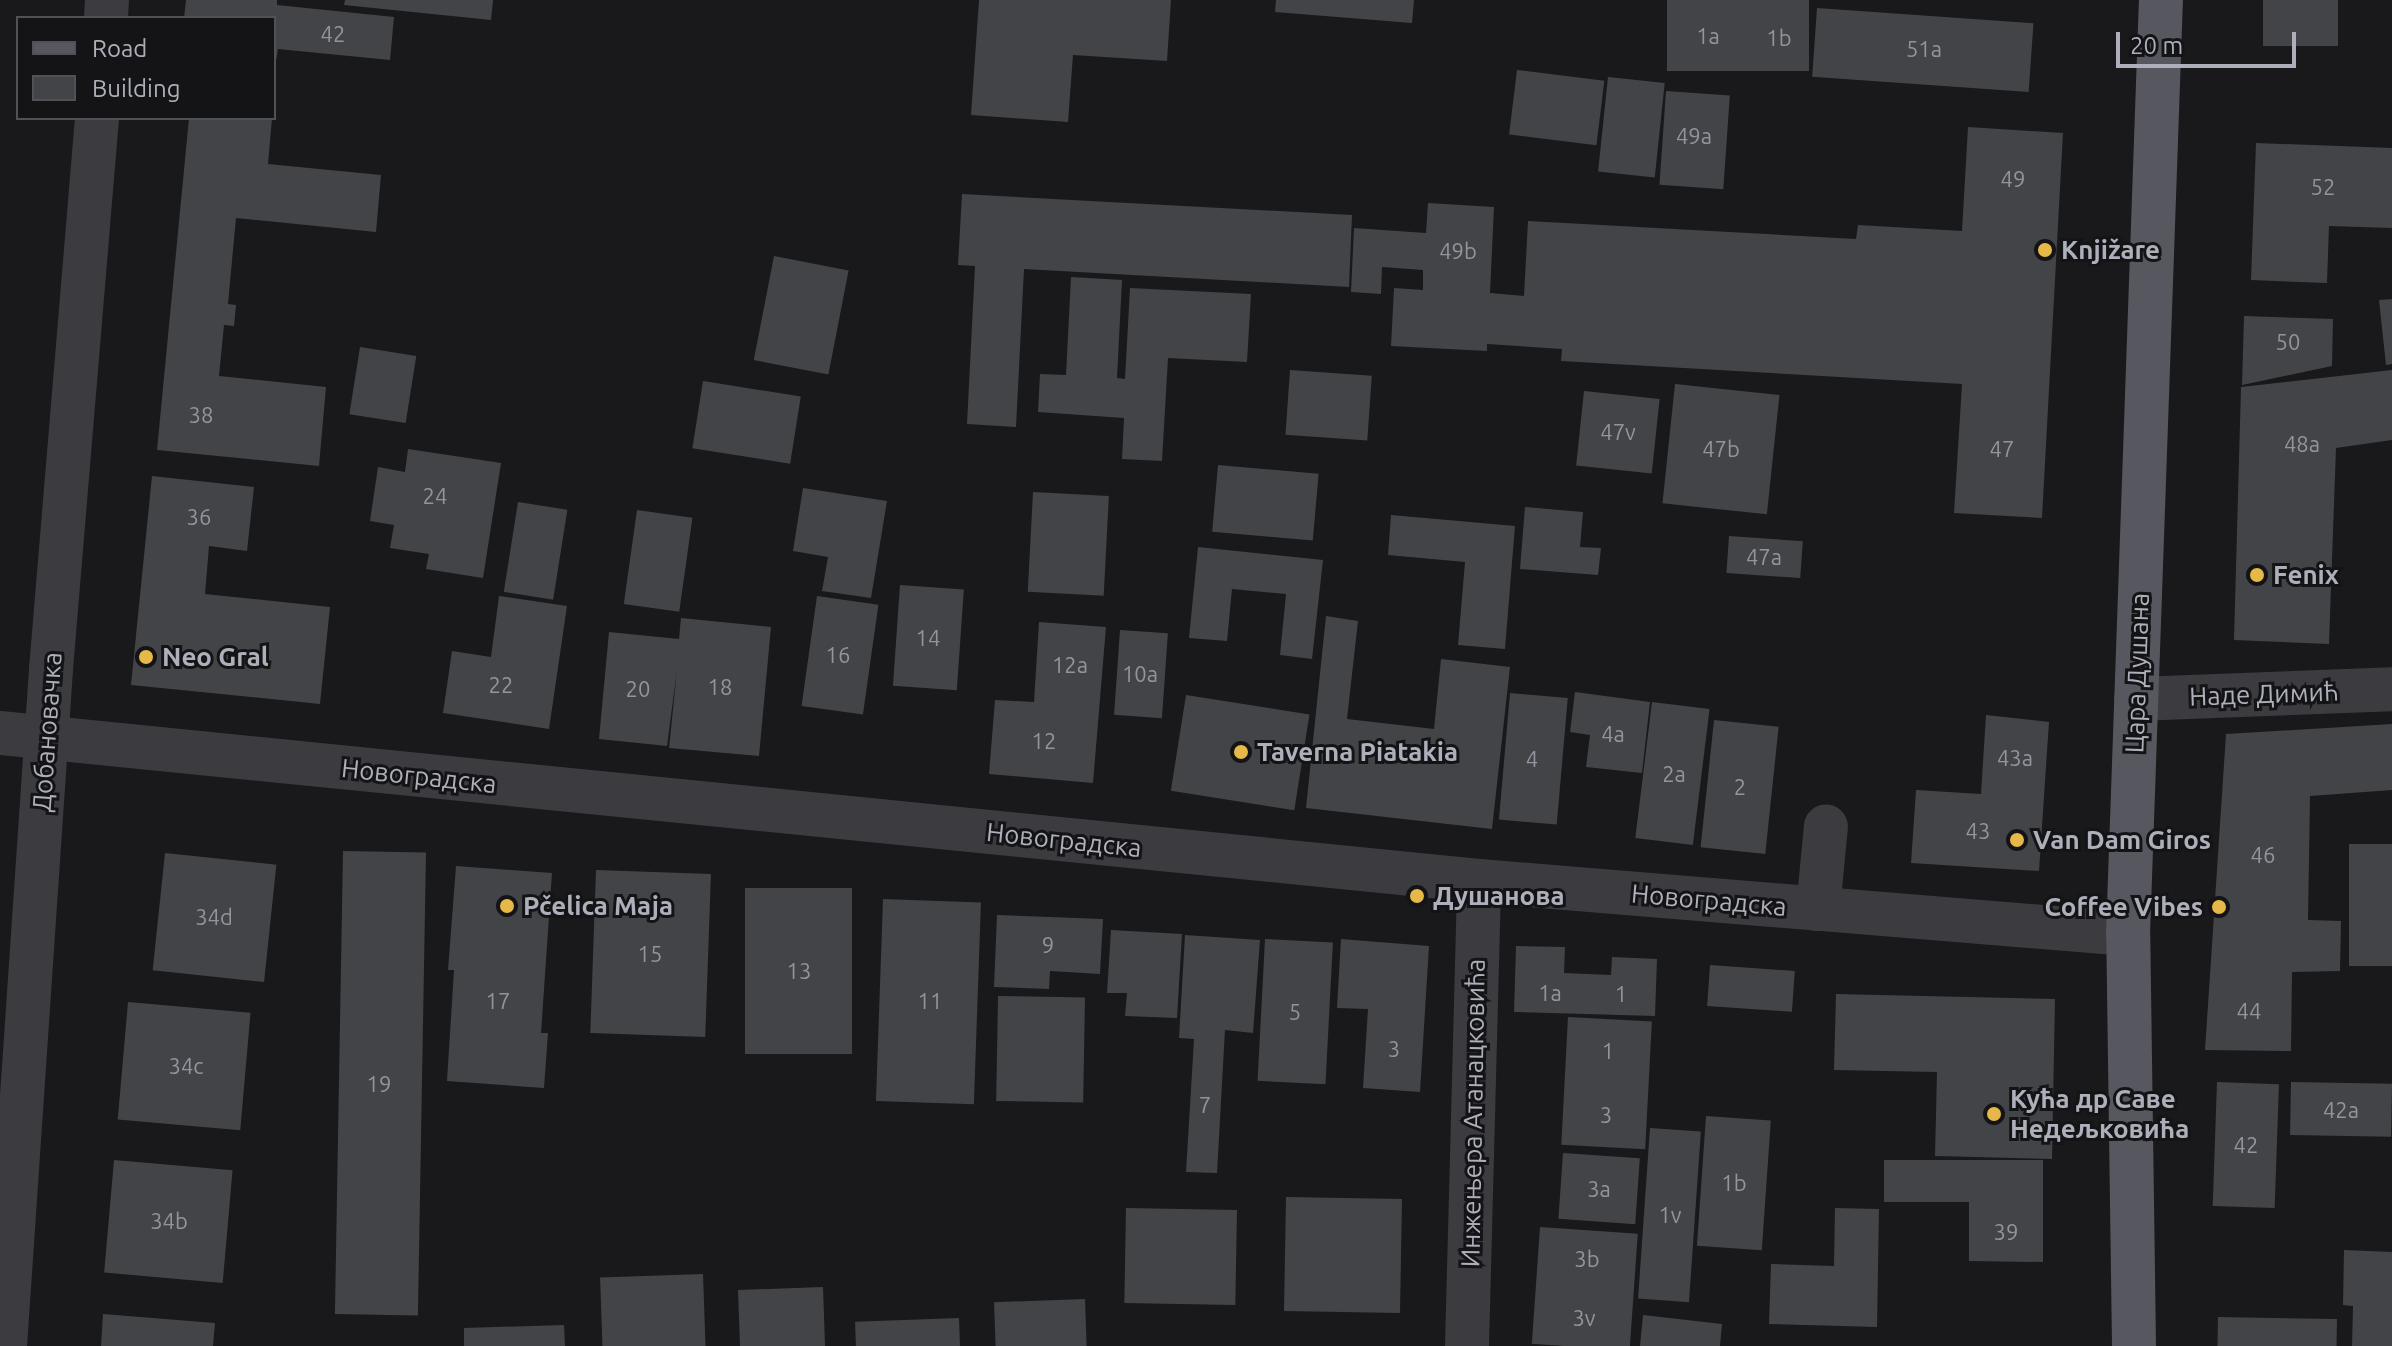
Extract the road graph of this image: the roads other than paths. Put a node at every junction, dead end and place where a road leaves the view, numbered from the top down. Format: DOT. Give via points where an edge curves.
graph roads {
  1 [pos="2161,0"];
  2 [pos="97,120"];
  3 [pos="2392,689"];
  4 [pos="2136,699"];
  5 [pos="0,733"];
  6 [pos="47,737"];
  7 [pos="1826,826"];
  8 [pos="1479,881"];
  9 [pos="1818,909"];
  10 [pos="2128,934"];
  11 [pos="5,1346"];
  12 [pos="1467,1346"];
  13 [pos="2134,1346"];
  1 -- 4 [label="main road, Цара Душана"];
  2 -- 6 [label="street, Добановачка"];
  3 -- 4 [label="street, Наде Димић"];
  4 -- 10 [label="main road, Цара Душана"];
  5 -- 6 [label="street, Новоградска"];
  6 -- 8 [label="street, Новоградска"];
  6 -- 11 [label="street, Добановачка"];
  7 -- 9 [label="street"];
  8 -- 9 [label="street, Новоградска"];
  8 -- 12 [label="street, Инжењера Атанацковића"];
  9 -- 10 [label="street, Новоградска"];
  10 -- 13 [label="main road, Цара Душана"];
}
